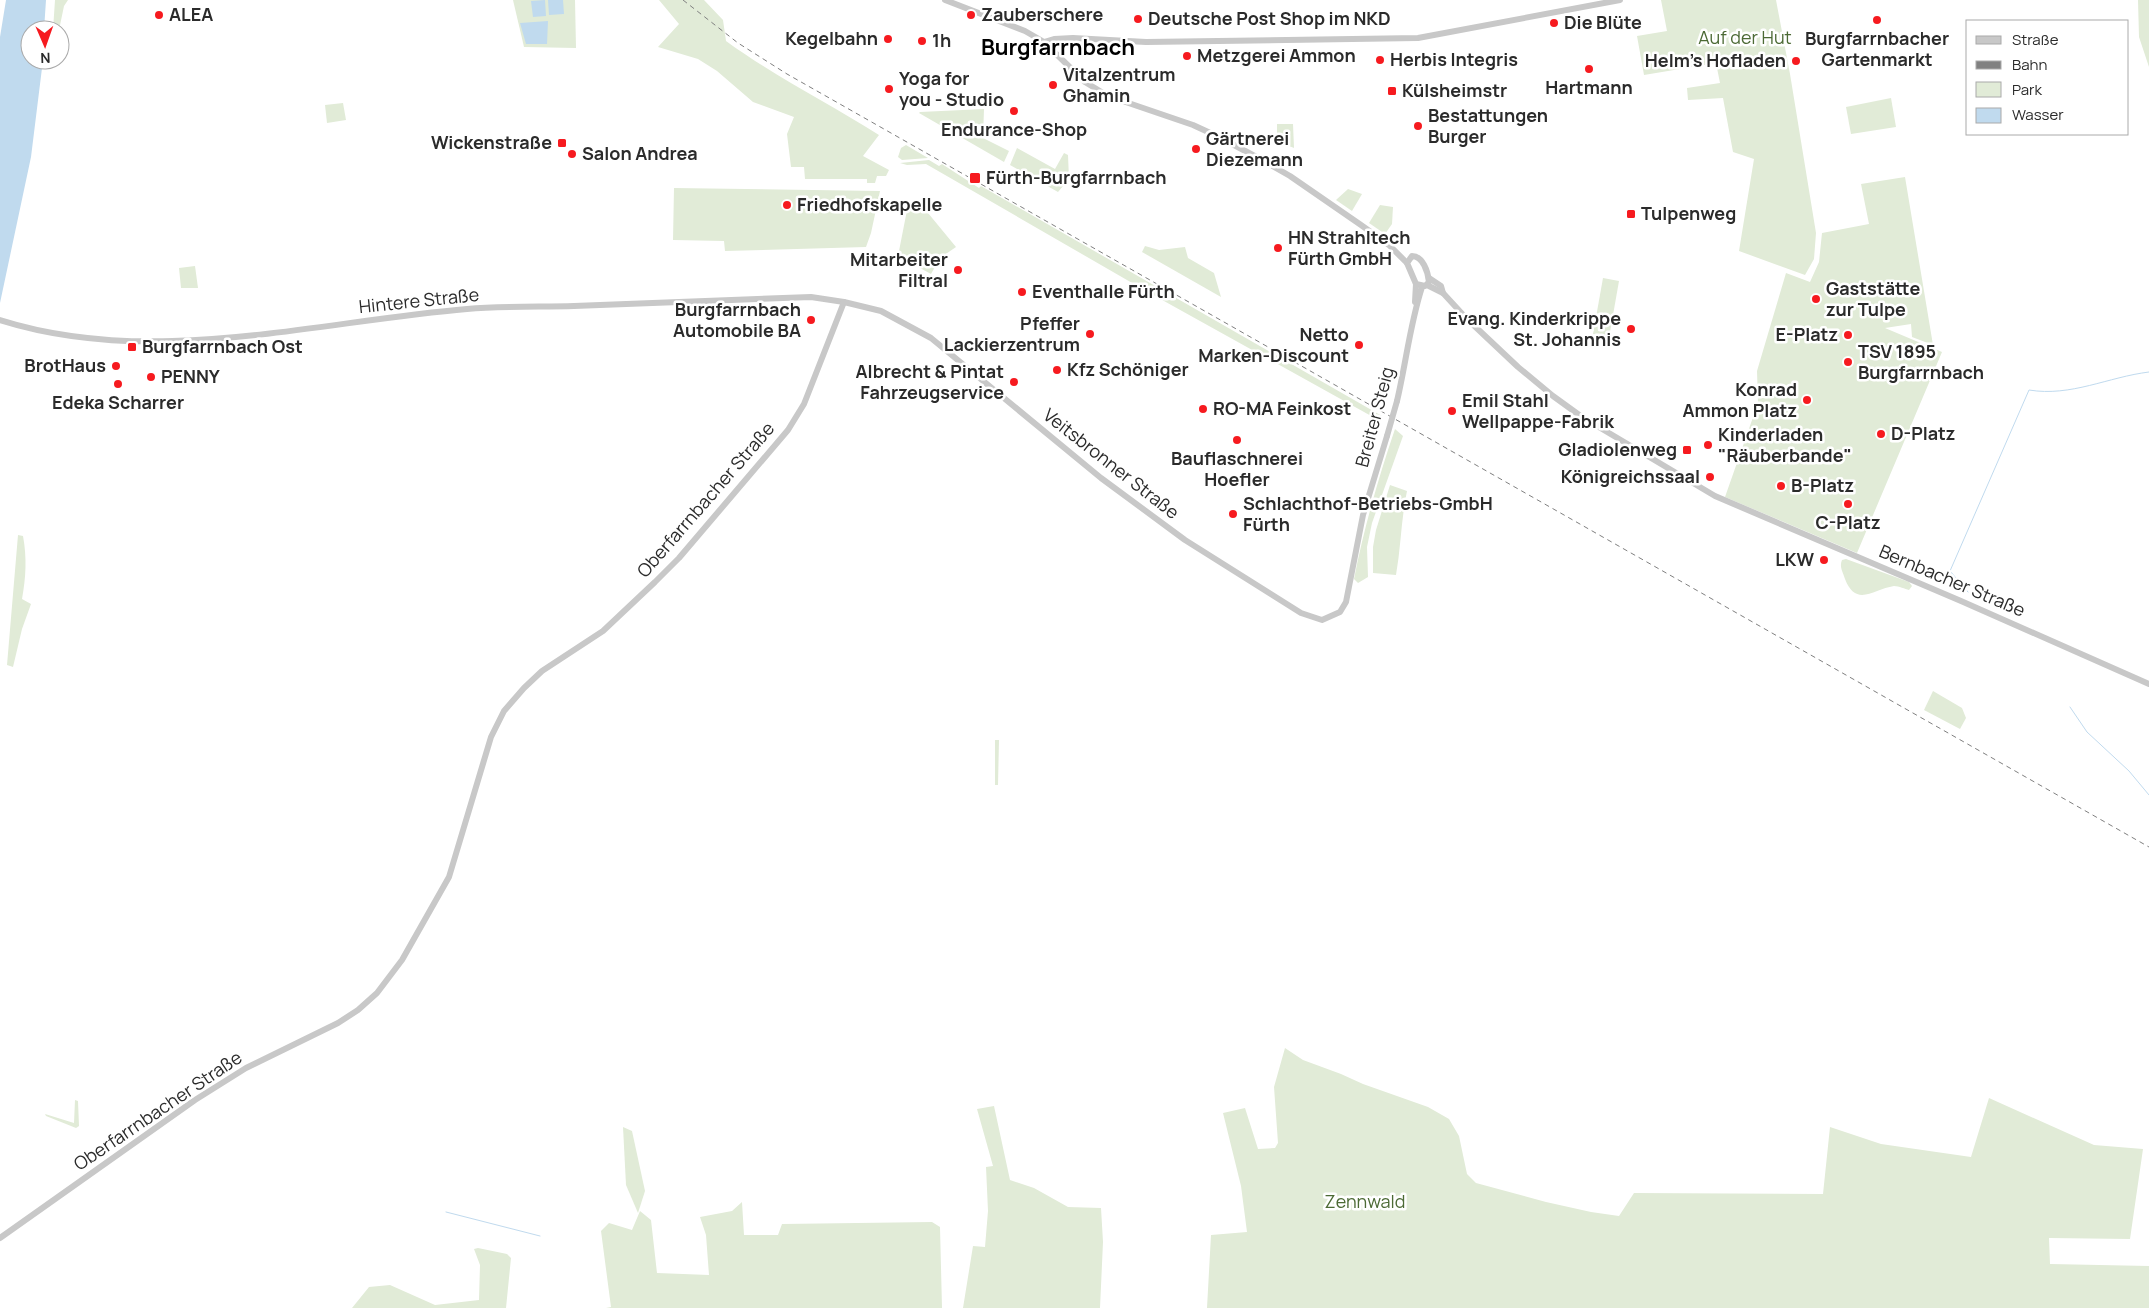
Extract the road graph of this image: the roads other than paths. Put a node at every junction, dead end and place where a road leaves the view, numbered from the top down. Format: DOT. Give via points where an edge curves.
graph roads {
  1 [pos="945,0"];
  2 [pos="1620,0"];
  3 [pos="1044,42"];
  4 [pos="1389,245"];
  5 [pos="1411,257"];
  6 [pos="1407,263"];
  7 [pos="1424,283"];
  8 [pos="844,302"];
  9 [pos="0,320"];
  10 [pos="1350,584"];
  11 [pos="2149,684"];
  12 [pos="0,1238"];
  1 -- 3 [label="street" via="1025,31"];
  2 -- 3 [label="street" via="1418,38 1146,42 1073,38"];
  3 -- 4 [label="street" via="1085,82 1108,96 1194,125 1245,150 1290,176"];
  4 -- 5 [label="street"];
  4 -- 6 [label="street"];
  5 -- 6 [label="street"];
  5 -- 7 [label="street" via="1421,260"];
  6 -- 7 [label="street"];
  7 -- 10 [label="street, Breiter Steig, bridge" via="1397,401 1363,515"];
  7 -- 11 [label="street, Bernbacher Straße" via="1443,292 1472,324 1552,396 1711,494"];
  8 -- 9 [label="street, Hintere Straße" via="811,298 471,309 182,341 91,338"];
  8 -- 10 [label="street, Veitsbronner Straße" via="881,311 931,338 1136,505 1192,546 1301,613 1322,620 1334,616 1343,608"];
  8 -- 12 [label="street, Oberfarrnbacher Straße" via="804,404 788,430 655,582 603,630 542,671 504,712 491,737 449,877 402,960 377,993 338,1023 246,1068 195,1100"];
}
